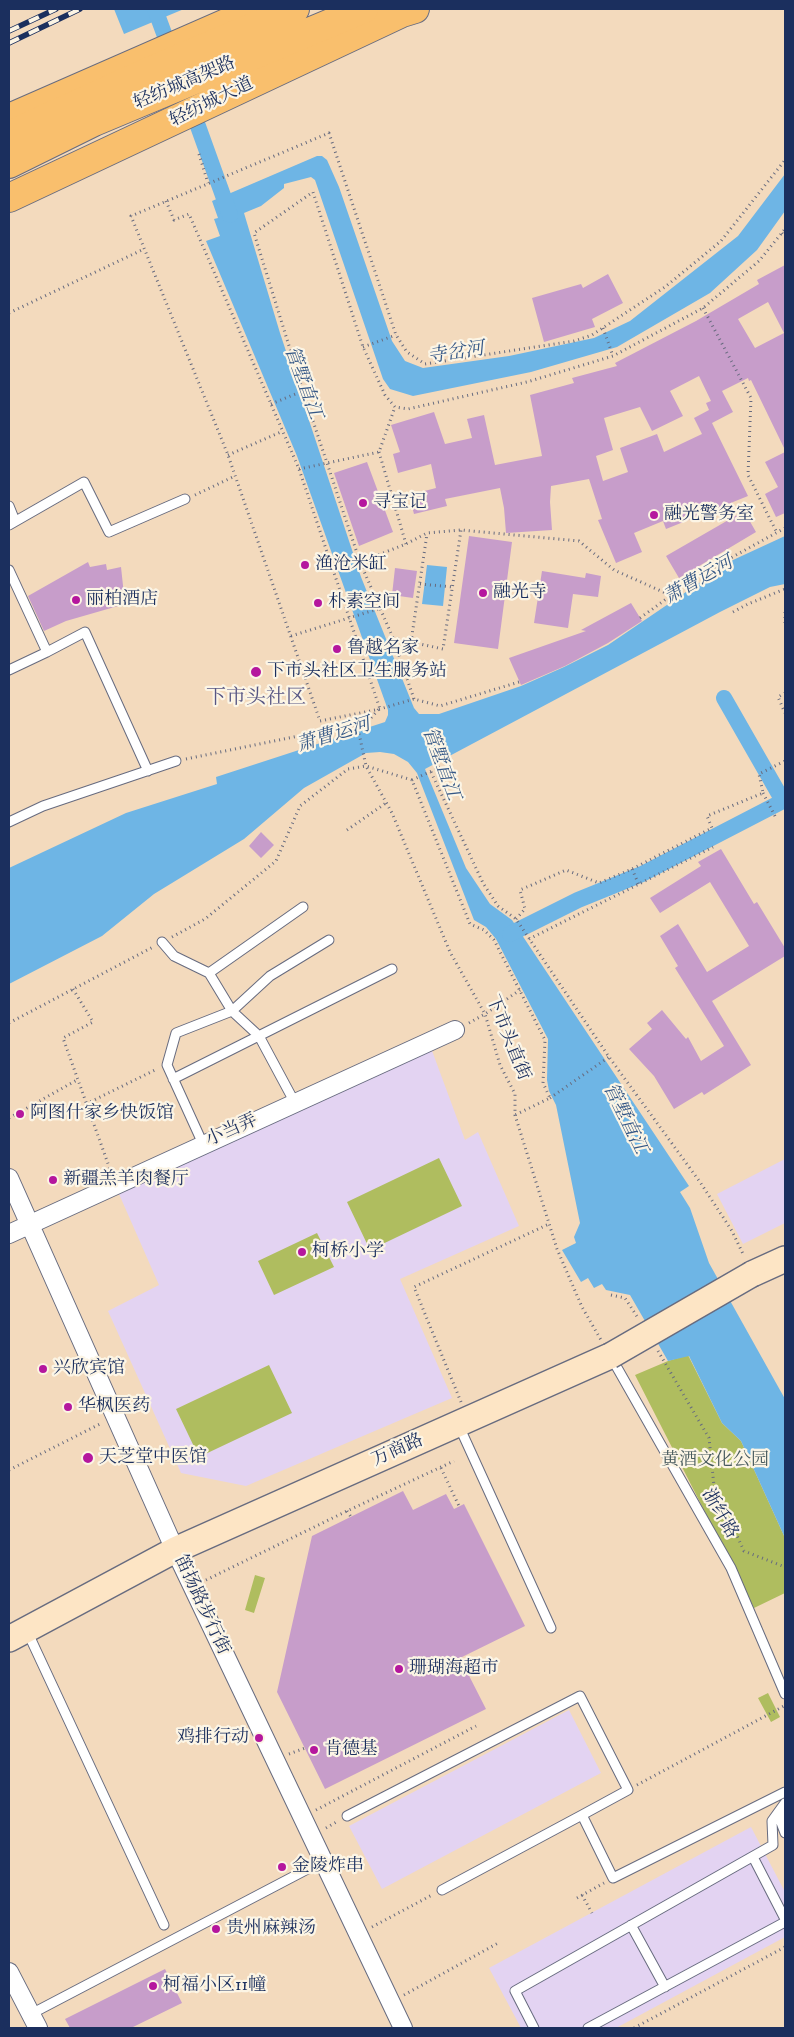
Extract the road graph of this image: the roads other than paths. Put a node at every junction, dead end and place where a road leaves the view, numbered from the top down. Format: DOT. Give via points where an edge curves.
graph roads {
  1 [pos="258,9"];
  2 [pos="295,9"];
  3 [pos="364,9"];
  4 [pos="415,9"];
  5 [pos="9,118"];
  6 [pos="9,135"];
  7 [pos="9,164"];
  8 [pos="9,198"];
  9 [pos="185,500"];
  10 [pos="9,506"];
  11 [pos="12,523"];
  12 [pos="9,570"];
  13 [pos="47,652"];
  14 [pos="9,670"];
  15 [pos="176,761"];
  16 [pos="148,771"];
  17 [pos="9,822"];
  18 [pos="303,907"];
  19 [pos="329,940"];
  20 [pos="162,942"];
  21 [pos="392,969"];
  22 [pos="209,973"];
  23 [pos="232,1011"];
  24 [pos="455,1030"];
  25 [pos="259,1036"];
  26 [pos="173,1079"];
  27 [pos="295,1103"];
  28 [pos="203,1144"];
  29 [pos="9,1178"];
  30 [pos="29,1223"];
  31 [pos="9,1234"];
  32 [pos="785,1259"];
  33 [pos="610,1356"];
  34 [pos="463,1421"];
  35 [pos="175,1550"];
  36 [pos="551,1628"];
  37 [pos="17,1634"];
  38 [pos="785,1694"];
  39 [pos="785,1792"];
  40 [pos="785,1803"];
  41 [pos="582,1815"];
  42 [pos="785,1815"];
  43 [pos="347,1816"];
  44 [pos="785,1833"];
  45 [pos="753,1857"];
  46 [pos="323,1860"];
  47 [pos="442,1890"];
  48 [pos="785,1920"];
  49 [pos="164,1925"];
  50 [pos="631,1925"];
  51 [pos="9,1972"];
  52 [pos="665,1987"];
  53 [pos="34,2021"];
  54 [pos="404,2028"];
  55 [pos="534,2028"];
  56 [pos="588,2028"];
  1 -- 5 [label="main road"];
  2 -- 6 [label="main road, 轻纺城高架路"];
  3 -- 7 [label="main road, 轻纺城高架路" via="94,122"];
  4 -- 8 [label="main road, 轻纺城大道"];
  9 -- 11 [label="lane" via="108,532 84,482"];
  10 -- 11 [label="lane"];
  12 -- 13 [label="lane"];
  13 -- 14 [label="lane"];
  13 -- 16 [label="lane" via="85,632"];
  15 -- 16 [label="lane"];
  16 -- 17 [label="lane" via="43,806"];
  18 -- 22 [label="lane"];
  19 -- 23 [label="lane" via="270,976"];
  20 -- 22 [label="lane" via="174,956"];
  21 -- 25 [label="lane"];
  22 -- 23 [label="lane"];
  23 -- 25 [label="lane"];
  23 -- 26 [label="lane" via="176,1032 167,1065"];
  24 -- 27 [label="street, 小当弄"];
  25 -- 26 [label="lane"];
  25 -- 27 [label="lane"];
  26 -- 28 [label="lane"];
  27 -- 28 [label="street, 小当弄"];
  28 -- 30 [label="street, 小当弄"];
  29 -- 30 [label="street, 笛扬路步行街"];
  30 -- 31 [label="street, 小当弄"];
  30 -- 35 [label="street, 笛扬路步行街"];
  32 -- 33 [label="street, 万商路, bridge" via="752,1274"];
  33 -- 34 [label="street, 万商路"];
  33 -- 38 [label="lane, 浙纤路" via="731,1568"];
  34 -- 35 [label="street, 万商路"];
  34 -- 36 [label="lane"];
  35 -- 37 [label="street, 万商路"];
  35 -- 46 [label="street, 笛扬路步行街"];
  37 -- 49 [label="lane"];
  39 -- 41 [label="lane" via="613,1878"];
  40 -- 45 [label="lane" via="772,1821 773,1845"];
  41 -- 43 [label="lane" via="628,1790 580,1696"];
  41 -- 47 [label="lane"];
  42 -- 44 [label="lane" via="780,1820"];
  45 -- 48 [label="lane"];
  45 -- 50 [label="lane"];
  46 -- 53 [label="lane"];
  46 -- 54 [label="street, 笛扬路步行街"];
  48 -- 52 [label="lane"];
  50 -- 52 [label="lane"];
  50 -- 55 [label="lane" via="515,1991"];
  51 -- 53 [label="street"];
  52 -- 56 [label="lane"];
}
